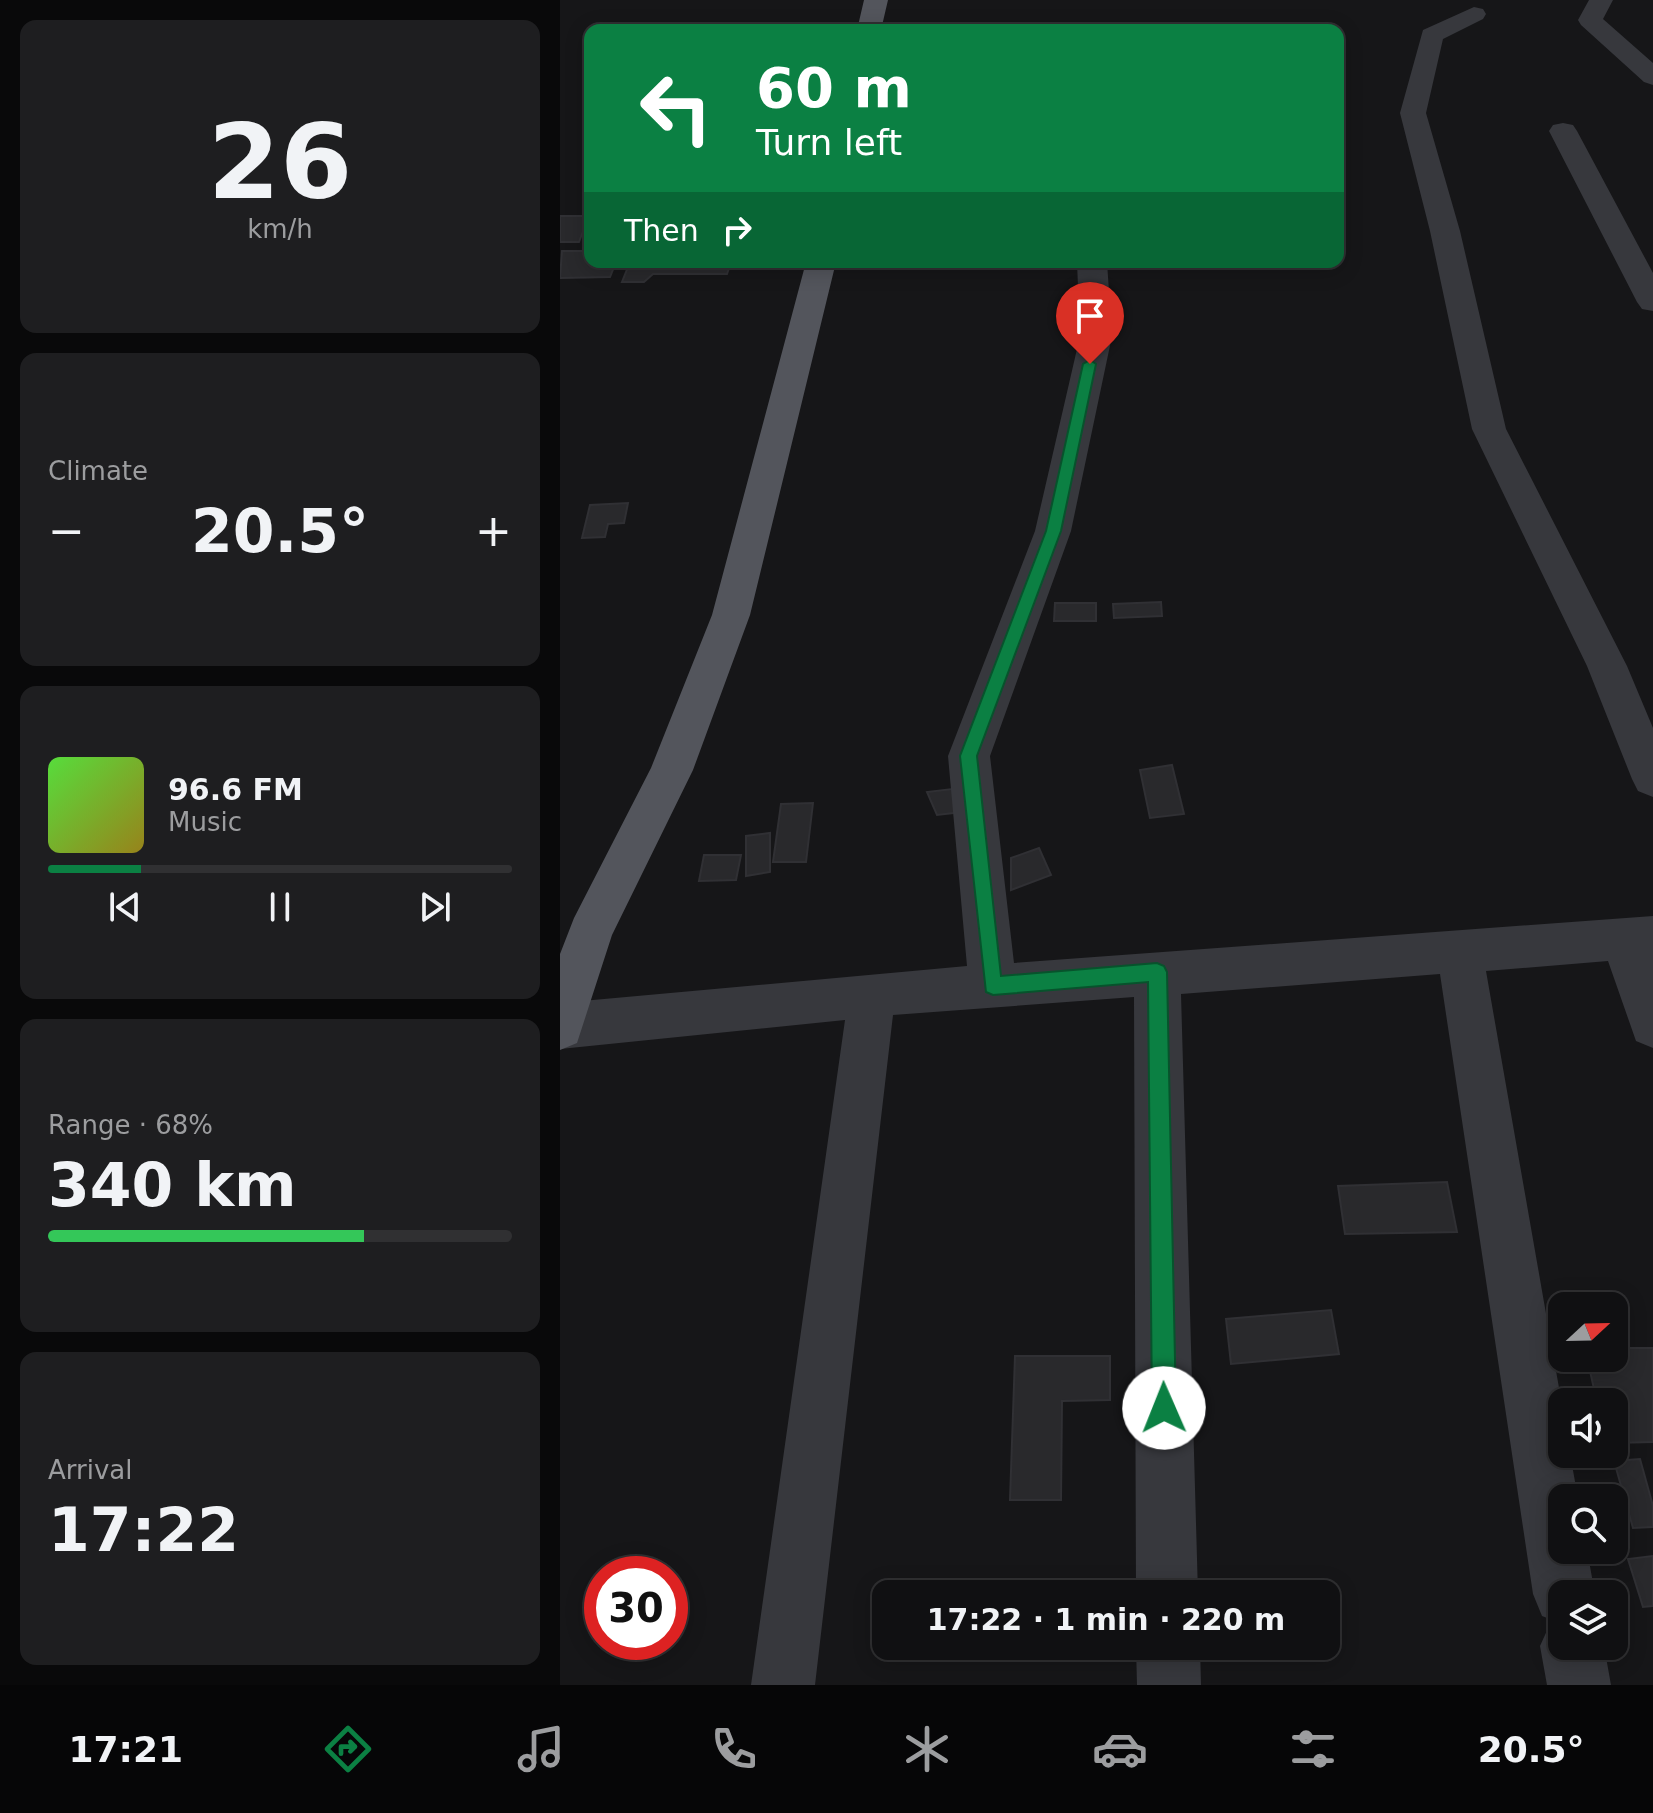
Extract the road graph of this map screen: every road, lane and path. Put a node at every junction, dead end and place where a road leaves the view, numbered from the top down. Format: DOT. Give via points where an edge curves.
graph roads {
  1 [pos="876,0"];
  2 [pos="1590,7"];
  3 [pos="1474,14"];
  4 [pos="870,24"];
  5 [pos="1653,77"];
  6 [pos="1563,131"];
  7 [pos="819,268"];
  8 [pos="1092,268"];
  9 [pos="1653,302"];
  10 [pos="1653,779"];
  11 [pos="1638,938"];
  12 [pos="1459,949"];
  13 [pos="1157,972"];
  14 [pos="993,986"];
  15 [pos="872,995"];
  16 [pos="1653,1025"];
  17 [pos="560,1026"];
  18 [pos="1167,1580"];
  19 [pos="1562,1580"];
  20 [pos="1168,1660"];
  21 [pos="1575,1660"];
  22 [pos="783,1685"];
  23 [pos="1169,1685"];
  24 [pos="1579,1685"];
  1 -- 4 [label="main road"];
  2 -- 5 [label="street"];
  3 -- 10 [label="street" via="1432,35 1413,113 1489,429 1607,666"];
  6 -- 9 [label="street"];
  7 -- 17 [label="main road" via="731,615 672,770 590,933"];
  8 -- 14 [label="street" via="1096,336 1053,531 969,756"];
  11 -- 12 [label="street"];
  11 -- 16 [label="street"];
  12 -- 13 [label="street"];
  12 -- 19 [label="street"];
  13 -- 14 [label="street"];
  13 -- 18 [label="street"];
  14 -- 15 [label="street"];
  15 -- 17 [label="street"];
  15 -- 22 [label="street"];
  20 -- 23 [label="street"];
  21 -- 24 [label="street"];
}
